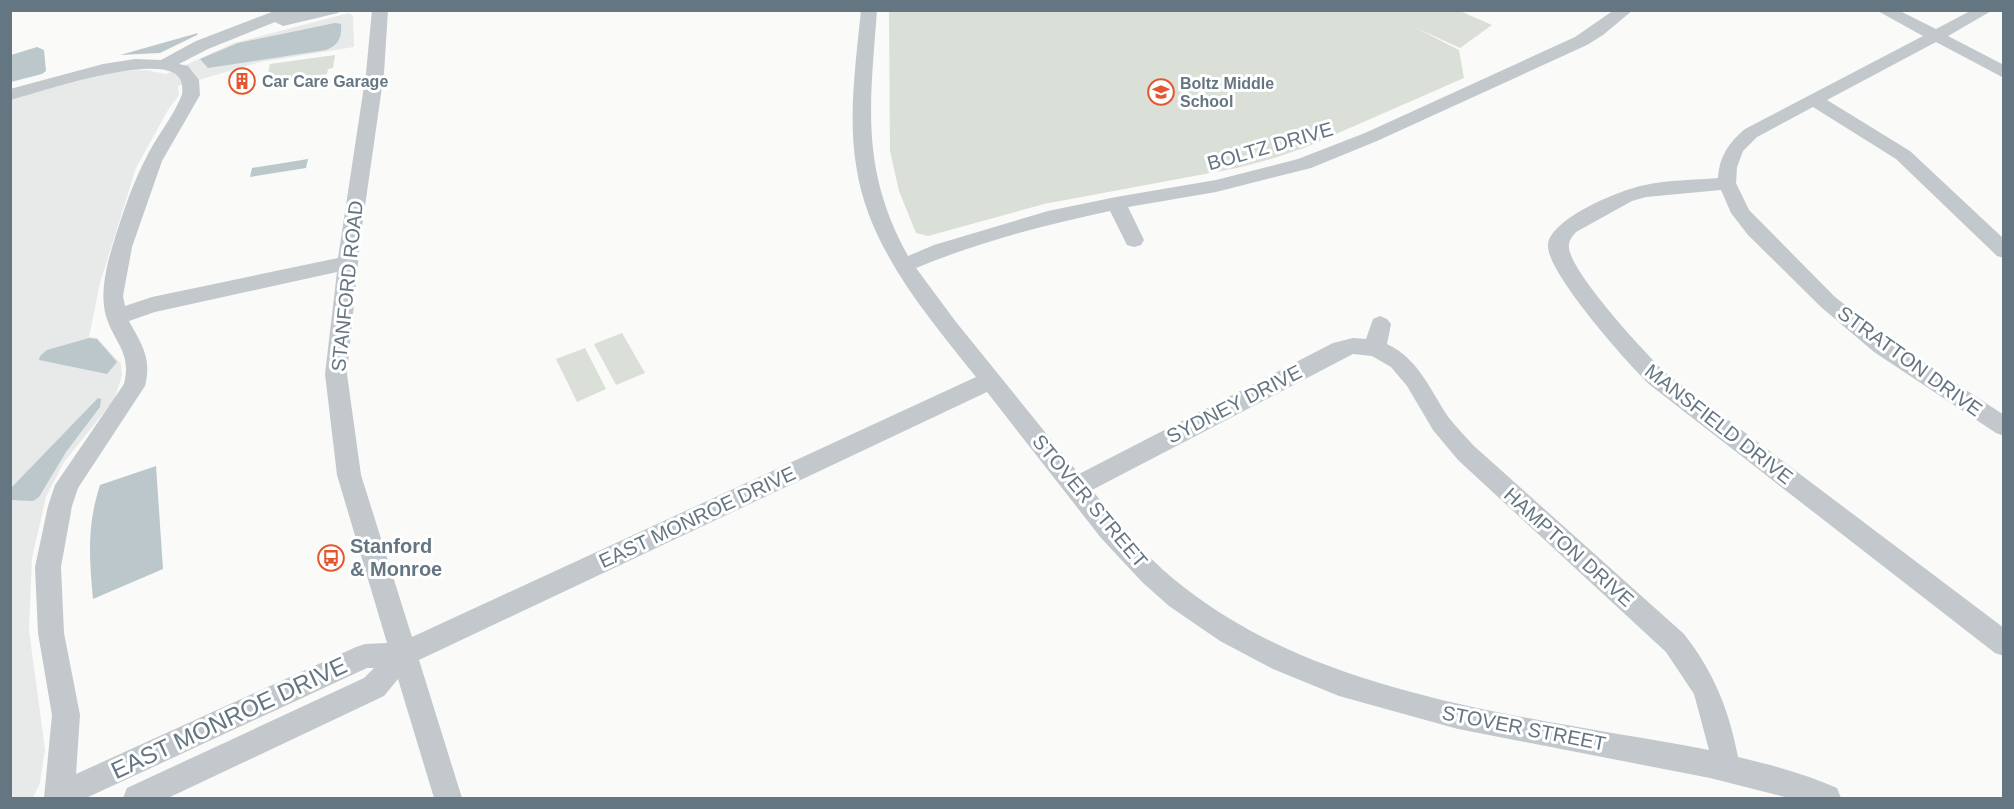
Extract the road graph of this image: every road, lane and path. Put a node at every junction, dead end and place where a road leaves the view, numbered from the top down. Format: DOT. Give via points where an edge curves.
graph roads {
  1 [pos="298,10"];
  2 [pos="332,10"];
  3 [pos="380,10"];
  4 [pos="869,10"];
  5 [pos="1625,10"];
  6 [pos="1884,10"];
  7 [pos="1985,10"];
  8 [pos="264,22"];
  9 [pos="1936,36"];
  10 [pos="164,65"];
  11 [pos="2004,73"];
  12 [pos="10,95"];
  13 [pos="1814,100"];
  14 [pos="1727,183"];
  15 [pos="1116,203"];
  16 [pos="1134,240"];
  17 [pos="2004,251"];
  18 [pos="904,265"];
  19 [pos="347,270"];
  20 [pos="117,317"];
  21 [pos="1378,336"];
  22 [pos="991,380"];
  23 [pos="2004,427"];
  24 [pos="1076,487"];
  25 [pos="2004,644"];
  26 [pos="403,654"];
  27 [pos="1726,768"];
  28 [pos="59,797"];
  29 [pos="137,798"];
  30 [pos="448,798"];
  31 [pos="1827,798"];
  1 -- 8 [label="street"];
  2 -- 8 [label="street"];
  3 -- 19 [label="street, STANFORD ROAD" via="375,74"];
  4 -- 18 [label="street, STOVER STREET" via="864,154 876,210"];
  5 -- 15 [label="street, BOLTZ DRIVE" via="1581,41 1330,154 1236,182"];
  6 -- 9 [label="street"];
  7 -- 9 [label="street"];
  8 -- 10 [label="street" via="202,45"];
  9 -- 11 [label="street"];
  9 -- 13 [label="street"];
  10 -- 12 [label="street" via="104,69"];
  10 -- 20 [label="street" via="182,70 190,80 191,95 153,161 122,247 113,296"];
  13 -- 14 [label="street" via="1739,142 1727,167"];
  13 -- 17 [label="street" via="1903,156"];
  14 -- 23 [label="street, STRATTON DRIVE" via="1741,213 1755,230 1828,302 1882,346"];
  14 -- 25 [label="street, MANSFIELD DRIVE" via="1652,189 1625,197 1561,236 1558,246 1564,267 1637,359 1658,379"];
  15 -- 16 [label="street"];
  15 -- 18 [label="street, BOLTZ DRIVE" via="987,235"];
  18 -- 22 [label="street, STOVER STREET"];
  19 -- 20 [label="street" via="158,317"];
  19 -- 26 [label="street, STANFORD ROAD" via="336,374 349,475"];
  20 -- 28 [label="street" via="136,357 134,386 67,485 48,567 51,633 66,715"];
  21 -- 24 [label="street, SYDNEY DRIVE" via="1341,349"];
  21 -- 27 [label="street, HAMPTON DRIVE" via="1389,353 1406,367 1442,426 1466,453 1675,643 1692,663 1714,706"];
  22 -- 24 [label="street, STOVER STREET"];
  22 -- 26 [label="street, EAST MONROE DRIVE"];
  24 -- 27 [label="street, STOVER STREET" via="1118,540 1177,597 1212,622 1300,669 1337,684 1454,716"];
  26 -- 28 [label="street, EAST MONROE DRIVE" via="365,656"];
  26 -- 29 [label="street, EAST MONROE DRIVE" via="374,687"];
  26 -- 30 [label="street, STANFORD ROAD"];
  27 -- 31 [label="street, STOVER STREET"];
}
